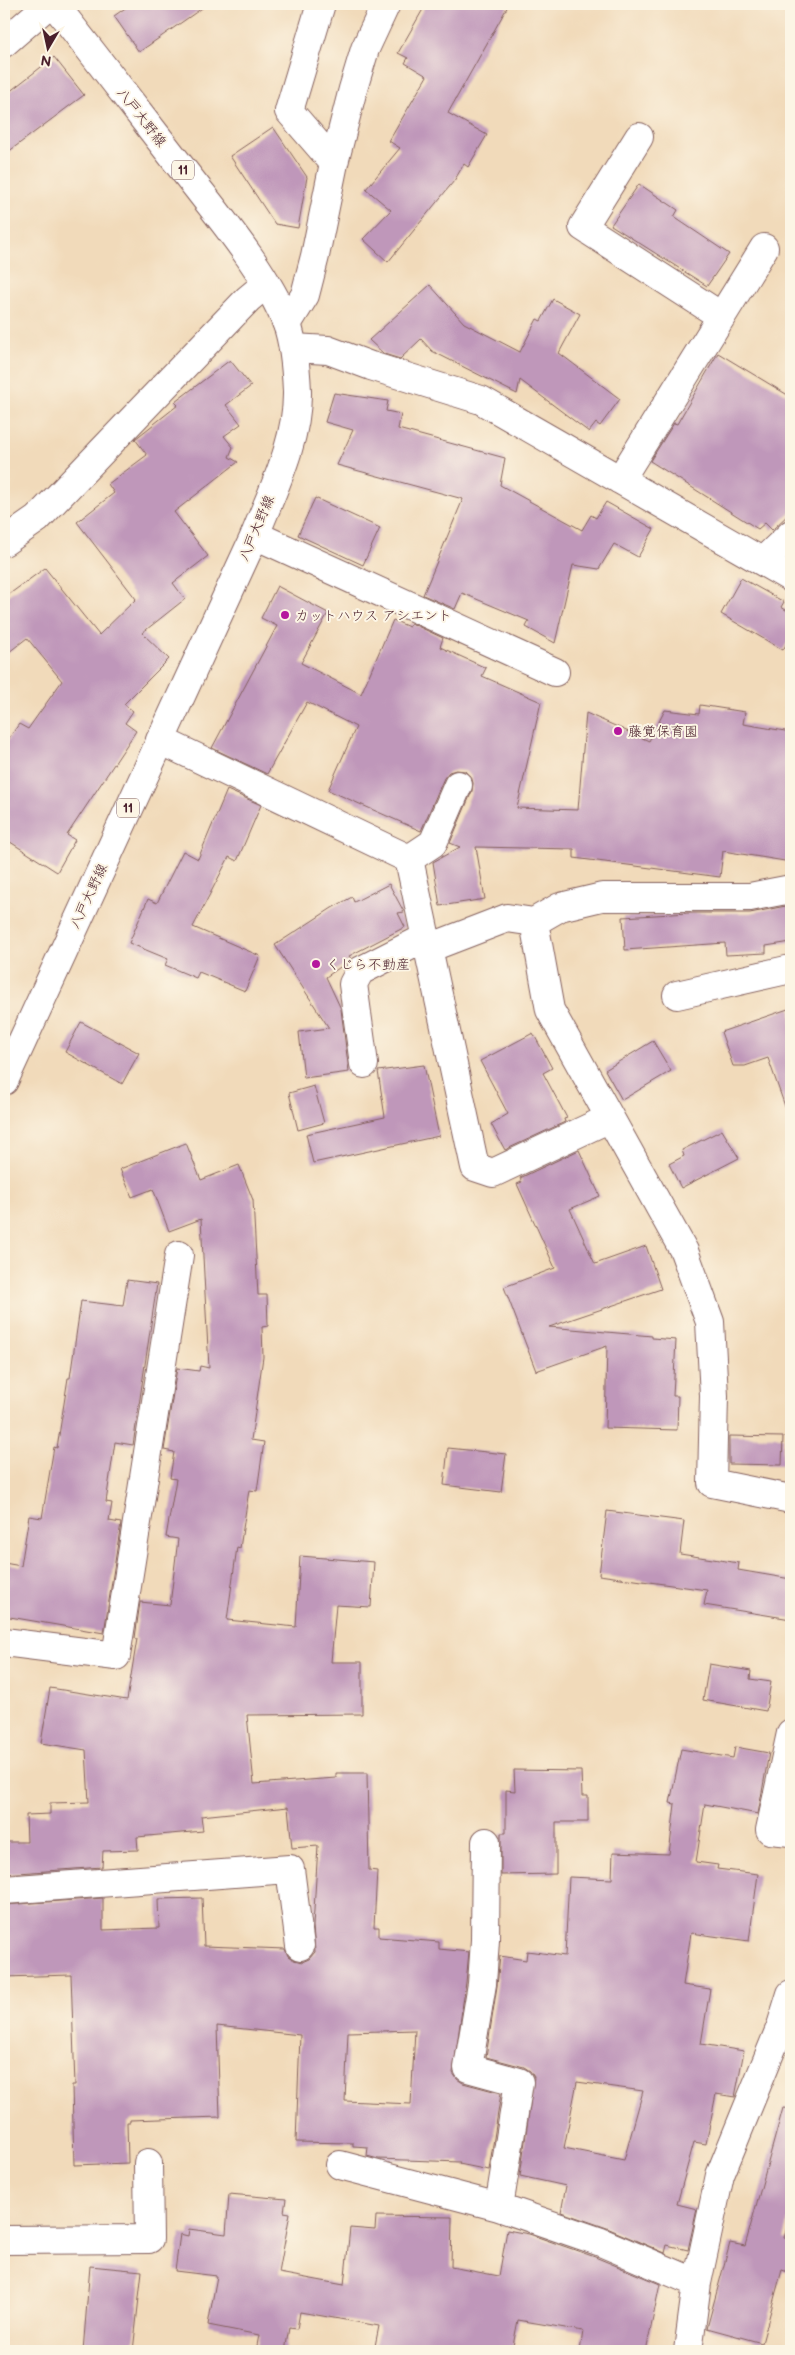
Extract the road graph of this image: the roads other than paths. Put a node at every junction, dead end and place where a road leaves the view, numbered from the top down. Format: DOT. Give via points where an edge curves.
graph roads {
  1 [pos="49,4"];
  2 [pos="54,4"];
  3 [pos="321,4"];
  4 [pos="386,4"];
  5 [pos="4,43"];
  6 [pos="639,137"];
  7 [pos="334,163"];
  8 [pos="764,248"];
  9 [pos="266,284"];
  10 [pos="721,316"];
  11 [pos="290,336"];
  12 [pos="620,480"];
  13 [pos="791,534"];
  14 [pos="255,535"];
  15 [pos="4,542"];
  16 [pos="762,562"];
  17 [pos="791,578"];
  18 [pos="555,672"];
  19 [pos="160,740"];
  20 [pos="458,785"];
  21 [pos="409,859"];
  22 [pos="791,889"];
  23 [pos="534,922"];
  24 [pos="428,942"];
  25 [pos="791,969"];
  26 [pos="677,995"];
  27 [pos="364,1064"];
  28 [pos="4,1081"];
  29 [pos="610,1118"];
  30 [pos="179,1255"];
  31 [pos="791,1499"];
  32 [pos="4,1642"];
  33 [pos="791,1733"];
  34 [pos="791,1832"];
  35 [pos="486,1842"];
  36 [pos="4,1890"];
  37 [pos="300,1946"];
  38 [pos="791,1994"];
  39 [pos="783,2043"];
  40 [pos="148,2163"];
  41 [pos="340,2165"];
  42 [pos="499,2207"];
  43 [pos="4,2240"];
  44 [pos="697,2283"];
  45 [pos="688,2351"];
  1 -- 5 [label="street"];
  2 -- 9 [label="street, 八戸大野線 / 11" via="227,226"];
  3 -- 7 [label="street" via="289,112"];
  4 -- 7 [label="street" via="366,49"];
  6 -- 10 [label="street" via="583,226"];
  7 -- 11 [label="street" via="315,256"];
  8 -- 10 [label="street"];
  9 -- 11 [label="street, 八戸大野線 / 11"];
  9 -- 15 [label="street" via="241,306 37,519"];
  10 -- 12 [label="street"];
  11 -- 12 [label="street" via="371,366 481,400"];
  11 -- 14 [label="street, 八戸大野線 / 11" via="297,392 295,421 286,456"];
  12 -- 16 [label="street"];
  13 -- 16 [label="street"];
  14 -- 18 [label="street"];
  14 -- 19 [label="street, 八戸大野線 / 11"];
  16 -- 17 [label="street"];
  19 -- 21 [label="street"];
  19 -- 28 [label="street, 八戸大野線 / 11"];
  20 -- 21 [label="street" via="433,843"];
  21 -- 24 [label="street"];
  22 -- 23 [label="street" via="750,897 602,896 560,907"];
  23 -- 24 [label="street" via="507,918"];
  23 -- 29 [label="street" via="550,1010"];
  24 -- 27 [label="street" via="360,971 353,984"];
  24 -- 29 [label="street" via="475,1167 493,1173"];
  25 -- 26 [label="street"];
  29 -- 31 [label="street" via="684,1251 710,1322 714,1396 712,1483"];
  30 -- 32 [label="street" via="116,1656"];
  33 -- 34 [label="street" via="770,1830"];
  35 -- 42 [label="street" via="485,1940 468,2068 519,2082"];
  36 -- 37 [label="street" via="290,1869"];
  38 -- 39 [label="street"];
  39 -- 44 [label="street" via="720,2175"];
  40 -- 43 [label="street" via="149,2239"];
  41 -- 42 [label="street"];
  42 -- 44 [label="street" via="601,2242"];
  44 -- 45 [label="street"];
}
